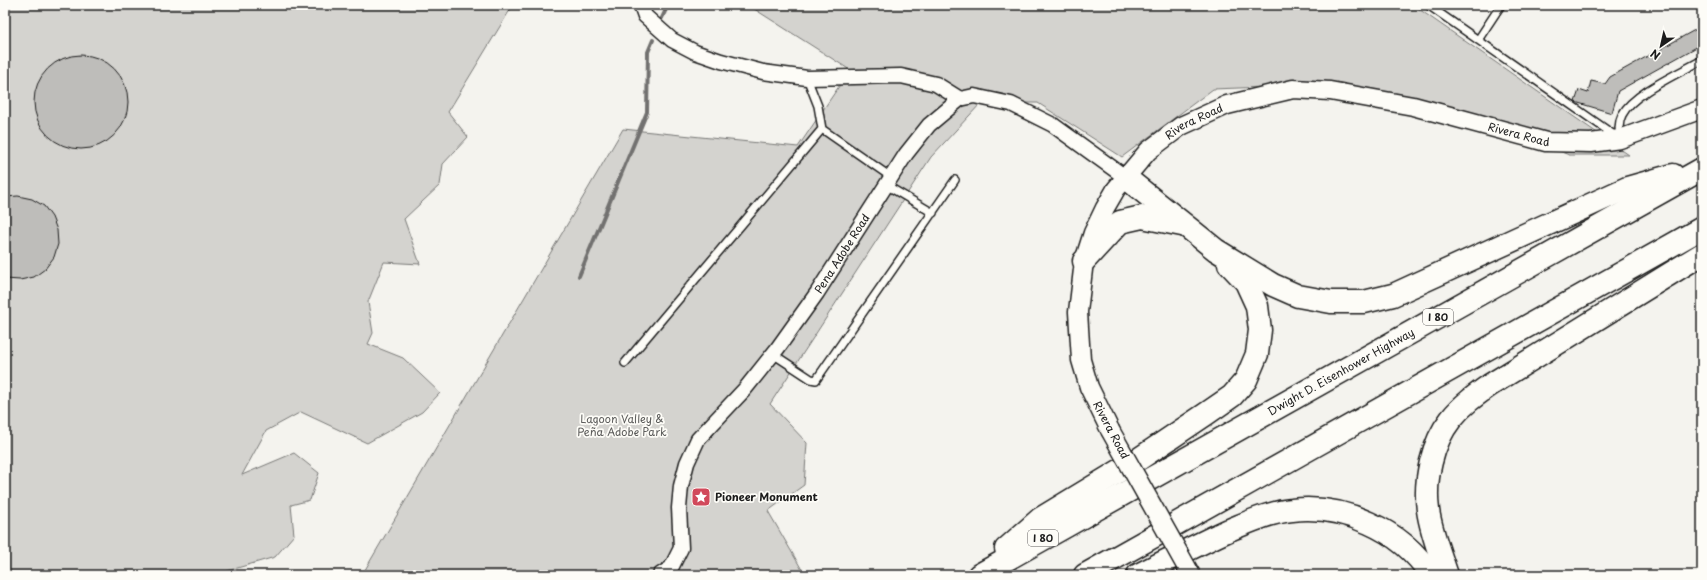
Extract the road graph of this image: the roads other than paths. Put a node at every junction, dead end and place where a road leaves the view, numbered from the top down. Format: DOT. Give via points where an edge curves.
graph roads {
  1 [pos="641,5"];
  2 [pos="1428,5"];
  3 [pos="1502,5"];
  4 [pos="1478,40"];
  5 [pos="1702,60"];
  6 [pos="807,78"];
  7 [pos="960,100"];
  8 [pos="1702,109"];
  9 [pos="822,129"];
  10 [pos="1620,139"];
  11 [pos="1702,168"];
  12 [pos="1125,177"];
  13 [pos="955,180"];
  14 [pos="888,181"];
  15 [pos="933,213"];
  16 [pos="1186,225"];
  17 [pos="1702,228"];
  18 [pos="1216,250"];
  19 [pos="1702,254"];
  20 [pos="1084,261"];
  21 [pos="773,354"];
  22 [pos="625,363"];
  23 [pos="660,575"];
  24 [pos="978,575"];
  25 [pos="1085,575"];
  26 [pos="1138,575"];
  27 [pos="1191,575"];
  28 [pos="1431,575"];
  29 [pos="1447,575"];
  1 -- 6 [label="street" via="645,16 664,34 695,52 763,72"];
  2 -- 4 [label="lane"];
  3 -- 4 [label="lane"];
  4 -- 10 [label="lane"];
  5 -- 10 [label="lane" via="1637,97 1621,116"];
  6 -- 7 [label="street" via="900,76 936,84"];
  6 -- 9 [label="lane" via="818,106"];
  7 -- 12 [label="street" via="974,96 1011,104 1053,125"];
  7 -- 14 [label="street, Pena Adobe Road" via="929,125"];
  8 -- 10 [label="street, Rivera Road"];
  9 -- 14 [label="lane"];
  9 -- 22 [label="lane"];
  10 -- 12 [label="street, Rivera Road" via="1591,143 1546,142 1412,106 1330,91 1293,89 1227,105 1181,126 1148,151"];
  11 -- 18 [label="highway" via="1627,188 1430,279 1392,295 1364,302 1330,302 1298,296 1273,285"];
  11 -- 24 [label="highway, Dwight D. Eisenhower Highway / I 80"];
  12 -- 16 [label="highway"];
  12 -- 20 [label="street, Rivera Road" via="1105,208"];
  13 -- 15 [label="lane"];
  14 -- 15 [label="lane"];
  14 -- 21 [label="street, Pena Adobe Road" via="817,293"];
  15 -- 21 [label="lane" via="816,380"];
  16 -- 18 [label="highway"];
  16 -- 20 [label="highway" via="1142,217 1120,222"];
  17 -- 25 [label="highway"];
  18 -- 24 [label="highway" via="1246,282 1257,306 1260,330 1257,354 1246,380 1232,396 1206,414 1040,519"];
  19 -- 29 [label="highway" via="1490,385 1468,401 1450,420 1439,439 1430,464 1427,486 1428,510"];
  20 -- 27 [label="street, Rivera Road, bridge" via="1078,312 1081,360 1089,388"];
  21 -- 23 [label="street, Pena Adobe Road" via="698,440 687,463 682,486 679,508 681,548 671,568"];
  26 -- 28 [label="highway" via="1247,522 1272,513 1292,510 1338,512 1378,527 1412,552"];
}
